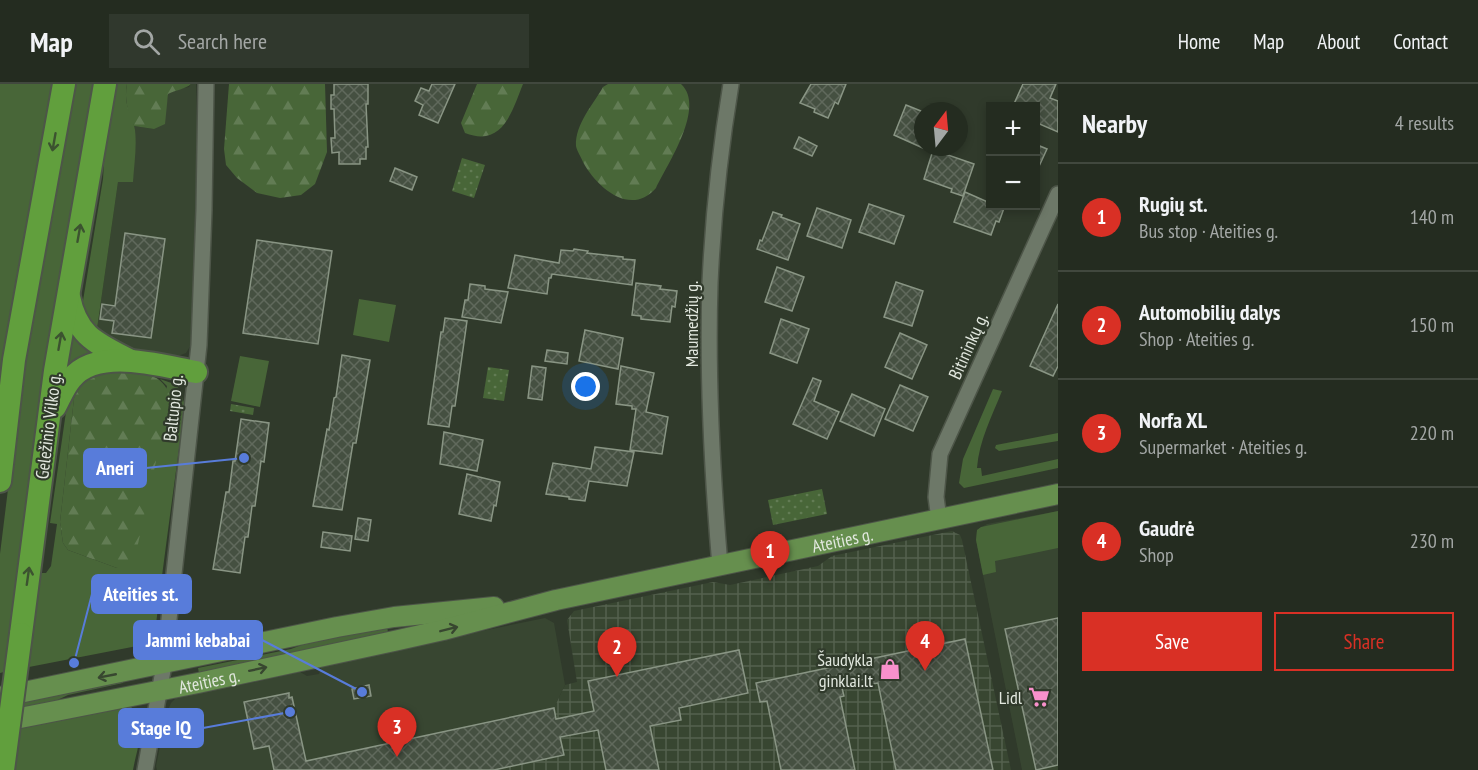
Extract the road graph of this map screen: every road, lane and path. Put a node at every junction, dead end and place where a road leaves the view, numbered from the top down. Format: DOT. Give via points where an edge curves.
graph roads {
  1 [pos="64,84"];
  2 [pos="105,84"];
  3 [pos="206,84"];
  4 [pos="731,84"];
  5 [pos="1058,194"];
  6 [pos="68,291"];
  7 [pos="14,360"];
  8 [pos="129,360"];
  9 [pos="196,372"];
  10 [pos="0,414"];
  11 [pos="49,419"];
  12 [pos="0,481"];
  13 [pos="1058,494"];
  14 [pos="939,519"];
  15 [pos="720,566"];
  16 [pos="556,600"];
  17 [pos="394,617"];
  18 [pos="394,641"];
  19 [pos="164,664"];
  20 [pos="160,690"];
  21 [pos="0,697"];
  22 [pos="0,722"];
  23 [pos="3,770"];
  24 [pos="145,770"];
  1 -- 7 [label="highway, one-way"];
  6 -- 2 [label="highway, Geležinio Vilko g., one-way"];
  3 -- 9 [label="street, Baltupio g." via="202,290"];
  4 -- 15 [label="street, Maumedžių g." via="721,145 710,283"];
  5 -- 14 [label="street, Bitininkų g." via="940,454 936,497"];
  6 -- 8 [label="highway" via="79,327 93,340"];
  11 -- 6 [label="highway, Geležinio Vilko g., one-way"];
  7 -- 10 [label="highway"];
  7 -- 12 [label="highway"];
  8 -- 9 [label="highway"];
  8 -- 11 [label="highway" via="80,370 71,378"];
  9 -- 19 [label="street, Baltupio g."];
  23 -- 11 [label="highway, Geležinio Vilko g., one-way, bridge"];
  13 -- 14 [label="main road, Ateities g."];
  14 -- 15 [label="main road, Ateities g."];
  15 -- 16 [label="main road, Ateities g."];
  16 -- 17 [label="main road, Ateities g."];
  18 -- 16 [label="main road, Ateities g., one-way"];
  17 -- 18 [label="main road"];
  17 -- 19 [label="main road, Ateities g."];
  20 -- 18 [label="main road, Ateities g., one-way"];
  19 -- 20 [label="street, Baltupio g."];
  19 -- 21 [label="main road, Ateities g., one-way"];
  20 -- 22 [label="main road, Ateities g."];
  20 -- 24 [label="street, Baltupio g."];
}
